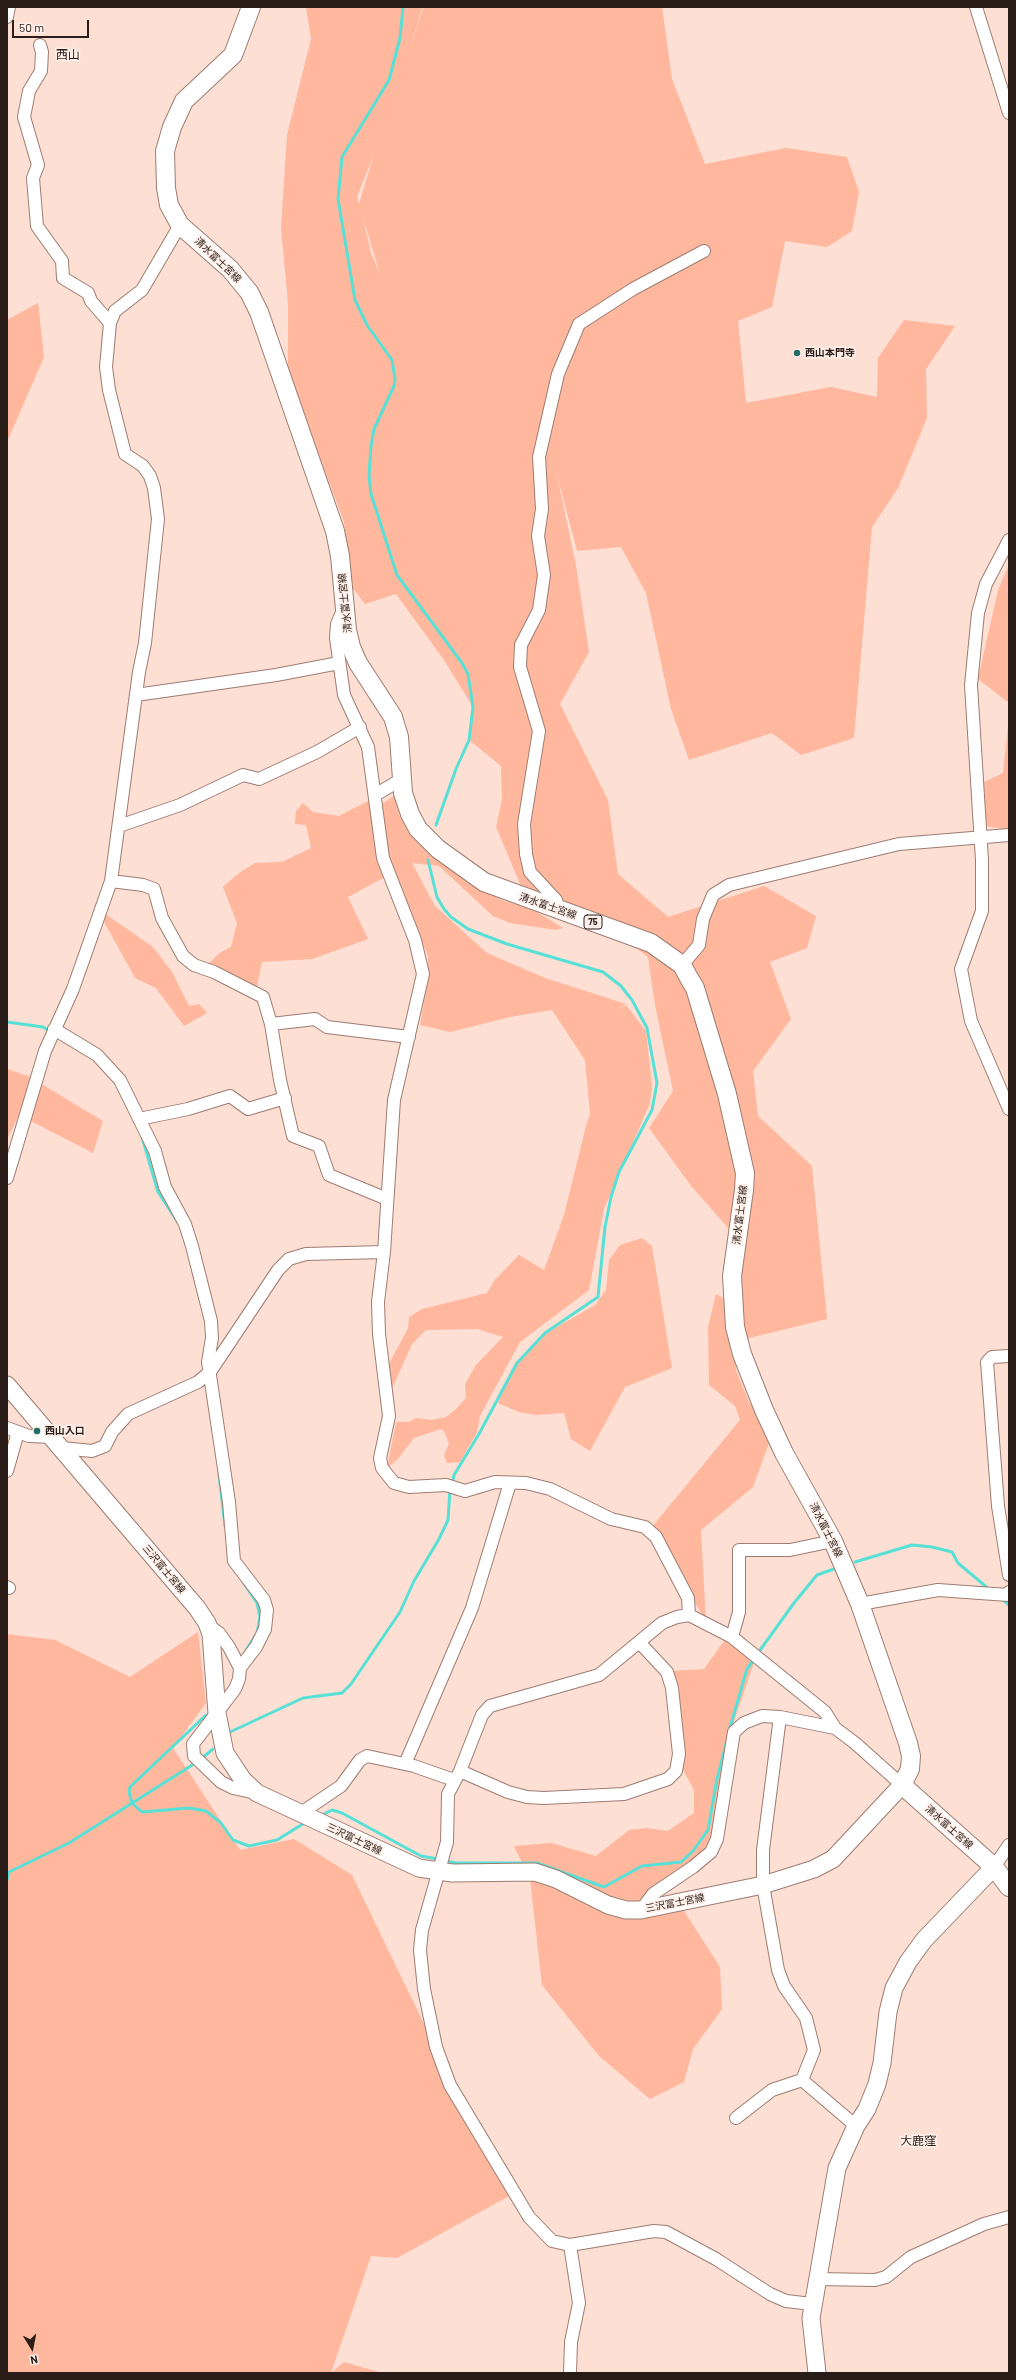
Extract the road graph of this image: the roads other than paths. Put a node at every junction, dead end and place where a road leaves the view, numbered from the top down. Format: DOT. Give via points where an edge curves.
graph roads {
  1 [pos="9,7"];
  2 [pos="251,7"];
  3 [pos="976,7"];
  4 [pos="7,17"];
  5 [pos="40,45"];
  6 [pos="1009,113"];
  7 [pos="180,225"];
  8 [pos="704,251"];
  9 [pos="110,323"];
  10 [pos="1009,540"];
  11 [pos="345,607"];
  12 [pos="339,662"];
  13 [pos="136,695"];
  14 [pos="360,727"];
  15 [pos="402,779"];
  16 [pos="375,795"];
  17 [pos="119,826"];
  18 [pos="1009,835"];
  19 [pos="980,836"];
  20 [pos="111,881"];
  21 [pos="559,910"];
  22 [pos="682,965"];
  23 [pos="271,1024"];
  24 [pos="52,1034"];
  25 [pos="409,1037"];
  26 [pos="285,1098"];
  27 [pos="1009,1109"];
  28 [pos="139,1119"];
  29 [pos="7,1178"];
  30 [pos="387,1199"];
  31 [pos="384,1252"];
  32 [pos="1009,1356"];
  33 [pos="210,1372"];
  34 [pos="7,1384"];
  35 [pos="12,1430"];
  36 [pos="57,1442"];
  37 [pos="7,1471"];
  38 [pos="510,1483"];
  39 [pos="833,1541"];
  40 [pos="1009,1575"];
  41 [pos="1009,1592"];
  42 [pos="860,1604"];
  43 [pos="689,1615"];
  44 [pos="206,1623"];
  45 [pos="732,1637"];
  46 [pos="639,1642"];
  47 [pos="240,1668"];
  48 [pos="217,1713"];
  49 [pos="780,1717"];
  50 [pos="835,1728"];
  51 [pos="405,1764"];
  52 [pos="457,1776"];
  53 [pos="902,1785"];
  54 [pos="257,1793"];
  55 [pos="308,1817"];
  56 [pos="1009,1845"];
  57 [pos="441,1865"];
  58 [pos="994,1867"];
  59 [pos="762,1885"];
  60 [pos="1008,1885"];
  61 [pos="641,1910"];
  62 [pos="802,2080"];
  63 [pos="736,2118"];
  64 [pos="856,2126"];
  65 [pos="1009,2217"];
  66 [pos="570,2245"];
  67 [pos="817,2280"];
  68 [pos="812,2304"];
  69 [pos="570,2373"];
  70 [pos="817,2373"];
  1 -- 4 [label="street"];
  2 -- 7 [label="main road, 清水富士宮線 / 75" via="233,55 184,101 172,127 166,151 166,188 169,205"];
  3 -- 6 [label="street"];
  5 -- 9 [label="street" via="41,72 29,91 24,117 38,164 33,178 37,226 62,261 63,278 88,293 91,302"];
  7 -- 9 [label="street" via="142,290 115,311"];
  7 -- 11 [label="main road, 清水富士宮線 / 75" via="230,269 249,292 259,312 335,531"];
  8 -- 21 [label="street" via="633,288 579,324 558,374 539,457 542,509 538,536 544,575 540,610 521,645 520,667 539,731 524,824 530,872 556,900"];
  9 -- 13 [label="street" via="106,367 109,390 125,454 143,466 150,476 158,519 145,643"];
  10 -- 19 [label="street" via="984,591 978,613 971,685"];
  11 -- 12 [label="street" via="337,624"];
  11 -- 15 [label="main road, 清水富士宮線 / 75" via="347,630 358,662 393,717 399,737"];
  12 -- 13 [label="street" via="276,675"];
  12 -- 14 [label="street" via="344,695"];
  13 -- 17 [label="street"];
  14 -- 16 [label="street" via="368,747"];
  14 -- 17 [label="street" via="317,752 258,779 243,775 180,805"];
  15 -- 16 [label="street"];
  15 -- 21 [label="main road, 清水富士宮線 / 75" via="403,793 410,814 418,829 438,849 484,882"];
  16 -- 25 [label="street" via="383,858 415,940 423,974"];
  17 -- 20 [label="street"];
  18 -- 19 [label="street"];
  19 -- 22 [label="street" via="899,844 729,885 713,895 703,919 699,945"];
  19 -- 27 [label="street" via="982,912 961,969 971,1021"];
  20 -- 23 [label="street" via="154,889 162,918 183,956 194,965 214,972 263,997"];
  20 -- 24 [label="street" via="73,989"];
  21 -- 22 [label="main road, 清水富士宮線 / 75" via="651,943"];
  22 -- 39 [label="main road, 清水富士宮線 / 75" via="694,988 727,1094 741,1151 744,1190 732,1276 735,1327 742,1354 784,1453"];
  23 -- 25 [label="street" via="315,1020 327,1027"];
  23 -- 26 [label="street"];
  24 -- 28 [label="street" via="88,1048 109,1066 127,1092"];
  24 -- 29 [label="street"];
  25 -- 30 [label="street" via="394,1100"];
  26 -- 28 [label="street" via="248,1109 230,1096 188,1109"];
  26 -- 30 [label="street" via="294,1136 319,1146 329,1175"];
  28 -- 33 [label="street" via="155,1151 165,1187 185,1224 192,1246 211,1321 212,1338 208,1362"];
  30 -- 31 [label="street"];
  31 -- 33 [label="street" via="306,1254 289,1259 278,1270"];
  31 -- 38 [label="street" via="378,1302 379,1334 389,1416 380,1458 382,1468 394,1483 409,1487 446,1485 465,1491 495,1482"];
  32 -- 40 [label="street" via="992,1357 987,1362 998,1506"];
  33 -- 36 [label="street" via="198,1382 128,1414 112,1432 105,1446 92,1451"];
  33 -- 47 [label="street" via="230,1502 234,1561 264,1600 266,1610 265,1629 256,1647"];
  34 -- 36 [label="main road, 三沢富士宮線"];
  35 -- 36 [label="street"];
  35 -- 37 [label="street"];
  36 -- 44 [label="main road, 三沢富士宮線" via="197,1608"];
  38 -- 43 [label="street" via="526,1483 550,1490 611,1519 645,1528 656,1537 688,1598"];
  38 -- 51 [label="street" via="472,1608"];
  39 -- 42 [label="main road, 清水富士宮線 / 75"];
  39 -- 45 [label="street" via="790,1550 739,1550 739,1612"];
  41 -- 42 [label="street" via="1008,1595 938,1590"];
  42 -- 53 [label="main road, 清水富士宮線 / 75" via="908,1743 910,1768"];
  43 -- 45 [label="street"];
  43 -- 46 [label="street" via="662,1624"];
  44 -- 47 [label="street" via="219,1633"];
  44 -- 48 [label="main road, 三沢富士宮線" via="211,1634"];
  45 -- 50 [label="street" via="825,1712"];
  46 -- 52 [label="street" via="599,1674 490,1706 482,1715"];
  46 -- 52 [label="street" via="667,1672 672,1688 678,1754 676,1771 668,1779 624,1794 544,1798 527,1797"];
  47 -- 48 [label="street" via="235,1689"];
  48 -- 54 [label="main road, 三沢富士宮線" via="225,1753 243,1780"];
  48 -- 54 [label="street" via="193,1744 194,1756 221,1782 233,1788"];
  49 -- 50 [label="street"];
  49 -- 59 [label="street" via="763,1850"];
  49 -- 61 [label="street" via="762,1716 744,1723 734,1732 717,1840 711,1852 653,1894"];
  50 -- 53 [label="street"];
  51 -- 52 [label="street"];
  51 -- 55 [label="street" via="368,1756 360,1760 341,1786"];
  52 -- 57 [label="street" via="448,1794 448,1835"];
  53 -- 58 [label="main road, 清水富士宮線"];
  53 -- 59 [label="main road, 三沢富士宮線" via="834,1859 814,1870"];
  54 -- 55 [label="main road, 三沢富士宮線"];
  55 -- 57 [label="main road, 三沢富士宮線" via="419,1868"];
  56 -- 58 [label="street"];
  57 -- 61 [label="main road, 三沢富士宮線" via="534,1872 556,1879 608,1905 626,1910"];
  57 -- 66 [label="street" via="422,1930 420,1950 424,1989 437,2051 450,2085 529,2217 552,2241"];
  58 -- 60 [label="main road, 清水富士宮線"];
  58 -- 64 [label="main road" via="924,1940 894,1988 877,2084 867,2109"];
  59 -- 61 [label="main road, 三沢富士宮線"];
  59 -- 62 [label="street" via="778,1970 784,1986 806,2018 814,2050"];
  62 -- 63 [label="street" via="772,2090"];
  62 -- 64 [label="street"];
  64 -- 67 [label="main road" via="837,2168"];
  65 -- 67 [label="street" via="984,2224 912,2257 886,2277 875,2280"];
  66 -- 68 [label="street" via="654,2231 666,2232 716,2259 770,2294 786,2301"];
  66 -- 69 [label="street" via="579,2303 571,2342"];
  67 -- 68 [label="main road"];
  68 -- 70 [label="main road"];
}
